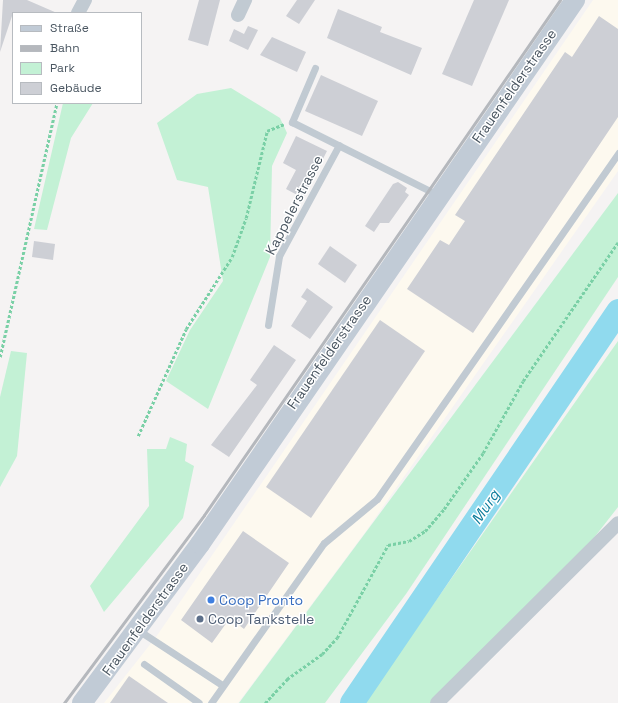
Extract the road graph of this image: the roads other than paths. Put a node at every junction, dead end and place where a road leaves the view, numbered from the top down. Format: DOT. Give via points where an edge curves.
graph roads {
  1 [pos="85,0"];
  2 [pos="244,0"];
  3 [pos="574,0"];
  4 [pos="79,12"];
  5 [pos="238,15"];
  6 [pos="316,68"];
  7 [pos="339,145"];
  8 [pos="618,153"];
  9 [pos="438,195"];
  10 [pos="268,326"];
  11 [pos="618,523"];
  12 [pos="138,630"];
  13 [pos="144,664"];
  14 [pos="222,685"];
  15 [pos="82,703"];
  16 [pos="200,703"];
  17 [pos="211,703"];
  18 [pos="437,703"];
  1 -- 4 [label="street"];
  2 -- 5 [label="street"];
  3 -- 9 [label="main road, Frauenfelderstrasse"];
  6 -- 7 [label="lane" via="292,122"];
  7 -- 9 [label="lane"];
  7 -- 10 [label="lane, Kappelerstrasse" via="279,256"];
  8 -- 14 [label="lane" via="377,499 324,543"];
  9 -- 12 [label="main road, Frauenfelderstrasse"];
  11 -- 18 [label="street"];
  12 -- 14 [label="lane"];
  12 -- 15 [label="main road, Frauenfelderstrasse"];
  13 -- 16 [label="lane"];
  14 -- 17 [label="lane"];
}
